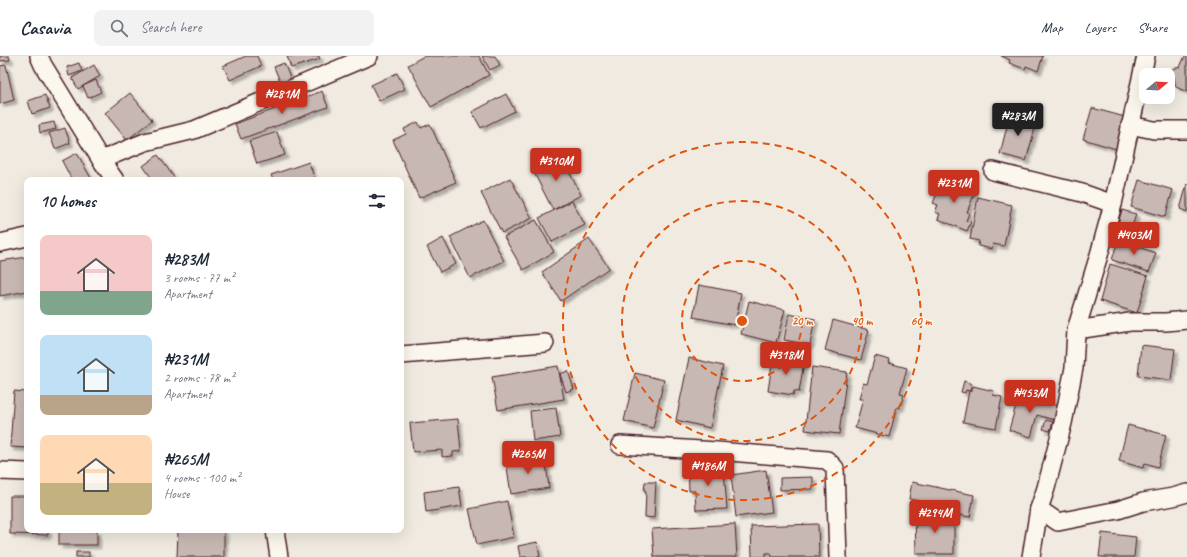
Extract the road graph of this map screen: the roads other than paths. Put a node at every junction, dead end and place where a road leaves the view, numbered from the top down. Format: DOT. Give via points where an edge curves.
graph roads {
  1 [pos="39,56"];
  2 [pos="369,56"];
  3 [pos="1146,56"];
  4 [pos="1130,125"];
  5 [pos="1187,130"];
  6 [pos="101,160"];
  7 [pos="993,171"];
  8 [pos="113,177"];
  9 [pos="1113,204"];
  10 [pos="24,238"];
  11 [pos="0,243"];
  12 [pos="1187,320"];
  13 [pos="1076,330"];
  14 [pos="545,343"];
  15 [pos="404,355"];
  16 [pos="620,445"];
  17 [pos="0,471"];
  18 [pos="24,472"];
  19 [pos="1187,493"];
  20 [pos="1039,509"];
  21 [pos="275,533"];
  22 [pos="279,557"];
  23 [pos="838,557"];
  24 [pos="1031,557"];
  1 -- 6 [label="street"];
  2 -- 6 [label="street" via="194,130 145,142"];
  3 -- 4 [label="street"];
  4 -- 5 [label="street" via="1154,130"];
  4 -- 9 [label="street"];
  6 -- 8 [label="street"];
  7 -- 9 [label="street" via="1082,193"];
  9 -- 13 [label="street"];
  10 -- 11 [label="street"];
  12 -- 13 [label="street" via="1130,322"];
  13 -- 20 [label="street" via="1074,368 1063,424"];
  14 -- 15 [label="street"];
  16 -- 23 [label="street" via="827,460 835,468"];
  17 -- 18 [label="street"];
  19 -- 20 [label="street" via="1058,522"];
  20 -- 24 [label="street"];
  21 -- 22 [label="street"];
}
